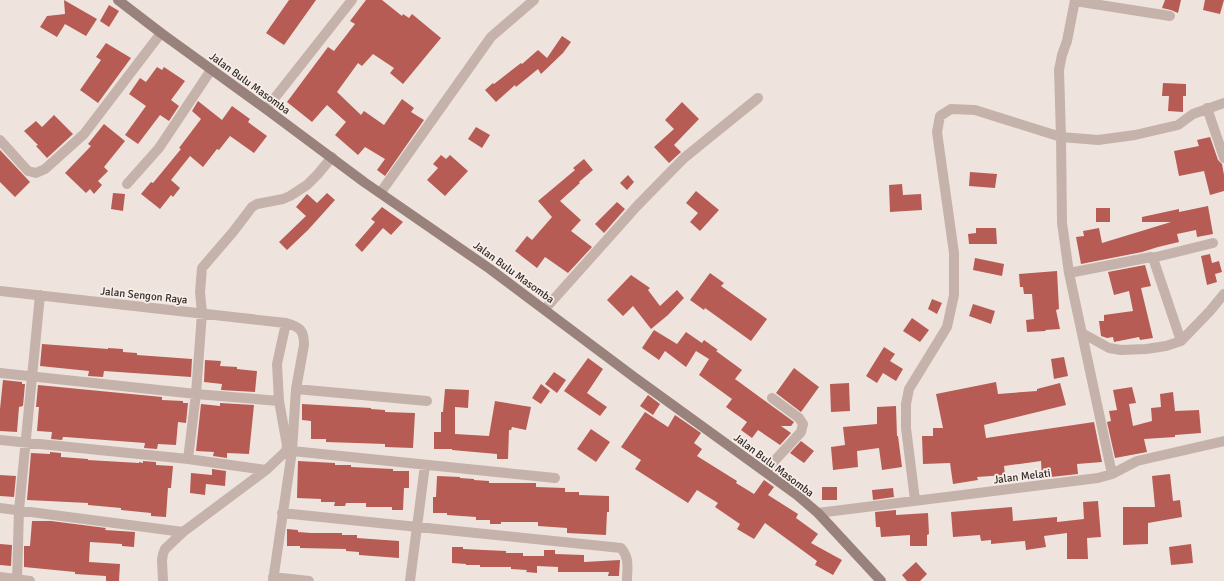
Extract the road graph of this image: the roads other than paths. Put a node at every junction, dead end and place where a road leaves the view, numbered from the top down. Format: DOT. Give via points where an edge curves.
graph roads {
  1 [pos="118,0"];
  2 [pos="352,0"];
  3 [pos="534,0"];
  4 [pos="1075,0"];
  5 [pos="1170,16"];
  6 [pos="161,33"];
  7 [pos="211,70"];
  8 [pos="758,98"];
  9 [pos="1224,103"];
  10 [pos="1207,108"];
  11 [pos="266,109"];
  12 [pos="1061,137"];
  13 [pos="0,140"];
  14 [pos="332,157"];
  15 [pos="1224,158"];
  16 [pos="127,184"];
  17 [pos="381,192"];
  18 [pos="1213,243"];
  19 [pos="1152,258"];
  20 [pos="1069,273"];
  21 [pos="0,291"];
  22 [pos="1224,294"];
  23 [pos="40,295"];
  24 [pos="545,309"];
  25 [pos="202,313"];
  26 [pos="286,323"];
  27 [pos="1082,333"];
  28 [pos="1181,341"];
  29 [pos="0,373"];
  30 [pos="32,377"];
  31 [pos="296,389"];
  32 [pos="196,394"];
  33 [pos="772,398"];
  34 [pos="279,401"];
  35 [pos="427,401"];
  36 [pos="0,440"];
  37 [pos="1224,440"];
  38 [pos="25,443"];
  39 [pos="292,451"];
  40 [pos="188,459"];
  41 [pos="425,465"];
  42 [pos="266,470"];
  43 [pos="765,471"];
  44 [pos="1112,474"];
  45 [pos="555,478"];
  46 [pos="915,500"];
  47 [pos="0,508"];
  48 [pos="19,510"];
  49 [pos="282,513"];
  50 [pos="818,513"];
  51 [pos="418,528"];
  52 [pos="183,532"];
  53 [pos="0,577"];
  54 [pos="273,579"];
  55 [pos="17,580"];
  56 [pos="30,581"];
  57 [pos="163,581"];
  58 [pos="309,581"];
  59 [pos="410,581"];
  60 [pos="627,581"];
  61 [pos="881,581"];
  1 -- 6 [label="street, Jalan Bulu Masomba"];
  2 -- 11 [label="street"];
  3 -- 17 [label="street" via="491,37"];
  4 -- 5 [label="street"];
  4 -- 12 [label="street" via="1059,70"];
  6 -- 7 [label="street, Jalan Bulu Masomba"];
  6 -- 13 [label="street" via="84,134 45,169 36,173 28,171"];
  7 -- 11 [label="street, Jalan Bulu Masomba"];
  7 -- 16 [label="street" via="159,148"];
  8 -- 24 [label="street" via="684,158"];
  9 -- 10 [label="street"];
  10 -- 12 [label="street" via="1178,125 1135,135 1098,140"];
  10 -- 15 [label="street"];
  11 -- 14 [label="street, Jalan Bulu Masomba"];
  12 -- 20 [label="street" via="1062,223"];
  12 -- 46 [label="street" via="975,110 951,109 940,116 937,132 954,253 954,295 947,327 909,389 906,404 906,428"];
  14 -- 17 [label="street, Jalan Bulu Masomba"];
  14 -- 25 [label="street" via="318,174 290,196 252,207 212,254 202,268"];
  17 -- 24 [label="street, Jalan Bulu Masomba"];
  18 -- 19 [label="street"];
  19 -- 20 [label="street"];
  19 -- 28 [label="street"];
  20 -- 27 [label="street"];
  21 -- 23 [label="street, Jalan Sengon Raya"];
  22 -- 28 [label="street"];
  23 -- 25 [label="street, Jalan Sengon Raya"];
  23 -- 30 [label="street"];
  24 -- 43 [label="street, Jalan Bulu Masomba"];
  25 -- 26 [label="street, Jalan Sengon Raya"];
  25 -- 32 [label="street"];
  26 -- 31 [label="street" via="302,331 304,338"];
  26 -- 34 [label="street" via="277,364"];
  27 -- 28 [label="street" via="1108,348 1121,350 1159,347"];
  27 -- 44 [label="street"];
  29 -- 30 [label="street"];
  30 -- 32 [label="street"];
  30 -- 38 [label="street"];
  31 -- 35 [label="street"];
  31 -- 39 [label="street"];
  32 -- 34 [label="street"];
  32 -- 40 [label="street"];
  33 -- 43 [label="street" via="799,418 803,424 801,432"];
  34 -- 42 [label="street" via="287,445 286,450"];
  36 -- 38 [label="street"];
  37 -- 44 [label="street, Jalan Melati" via="1137,461"];
  38 -- 40 [label="street"];
  38 -- 48 [label="street"];
  39 -- 41 [label="street"];
  39 -- 49 [label="street"];
  40 -- 42 [label="street"];
  41 -- 45 [label="street"];
  41 -- 51 [label="street"];
  42 -- 52 [label="street"];
  43 -- 50 [label="street, Jalan Bulu Masomba"];
  44 -- 46 [label="street, Jalan Melati" via="1098,478"];
  46 -- 50 [label="street, Jalan Melati"];
  47 -- 48 [label="street"];
  48 -- 52 [label="street"];
  48 -- 55 [label="street"];
  49 -- 51 [label="street"];
  49 -- 54 [label="street"];
  50 -- 61 [label="street, Jalan Bulu Masomba"];
  51 -- 59 [label="street"];
  51 -- 60 [label="street" via="621,548 627,558"];
  52 -- 57 [label="street" via="165,549"];
  53 -- 55 [label="street"];
  54 -- 58 [label="street"];
  55 -- 56 [label="street"];
}
